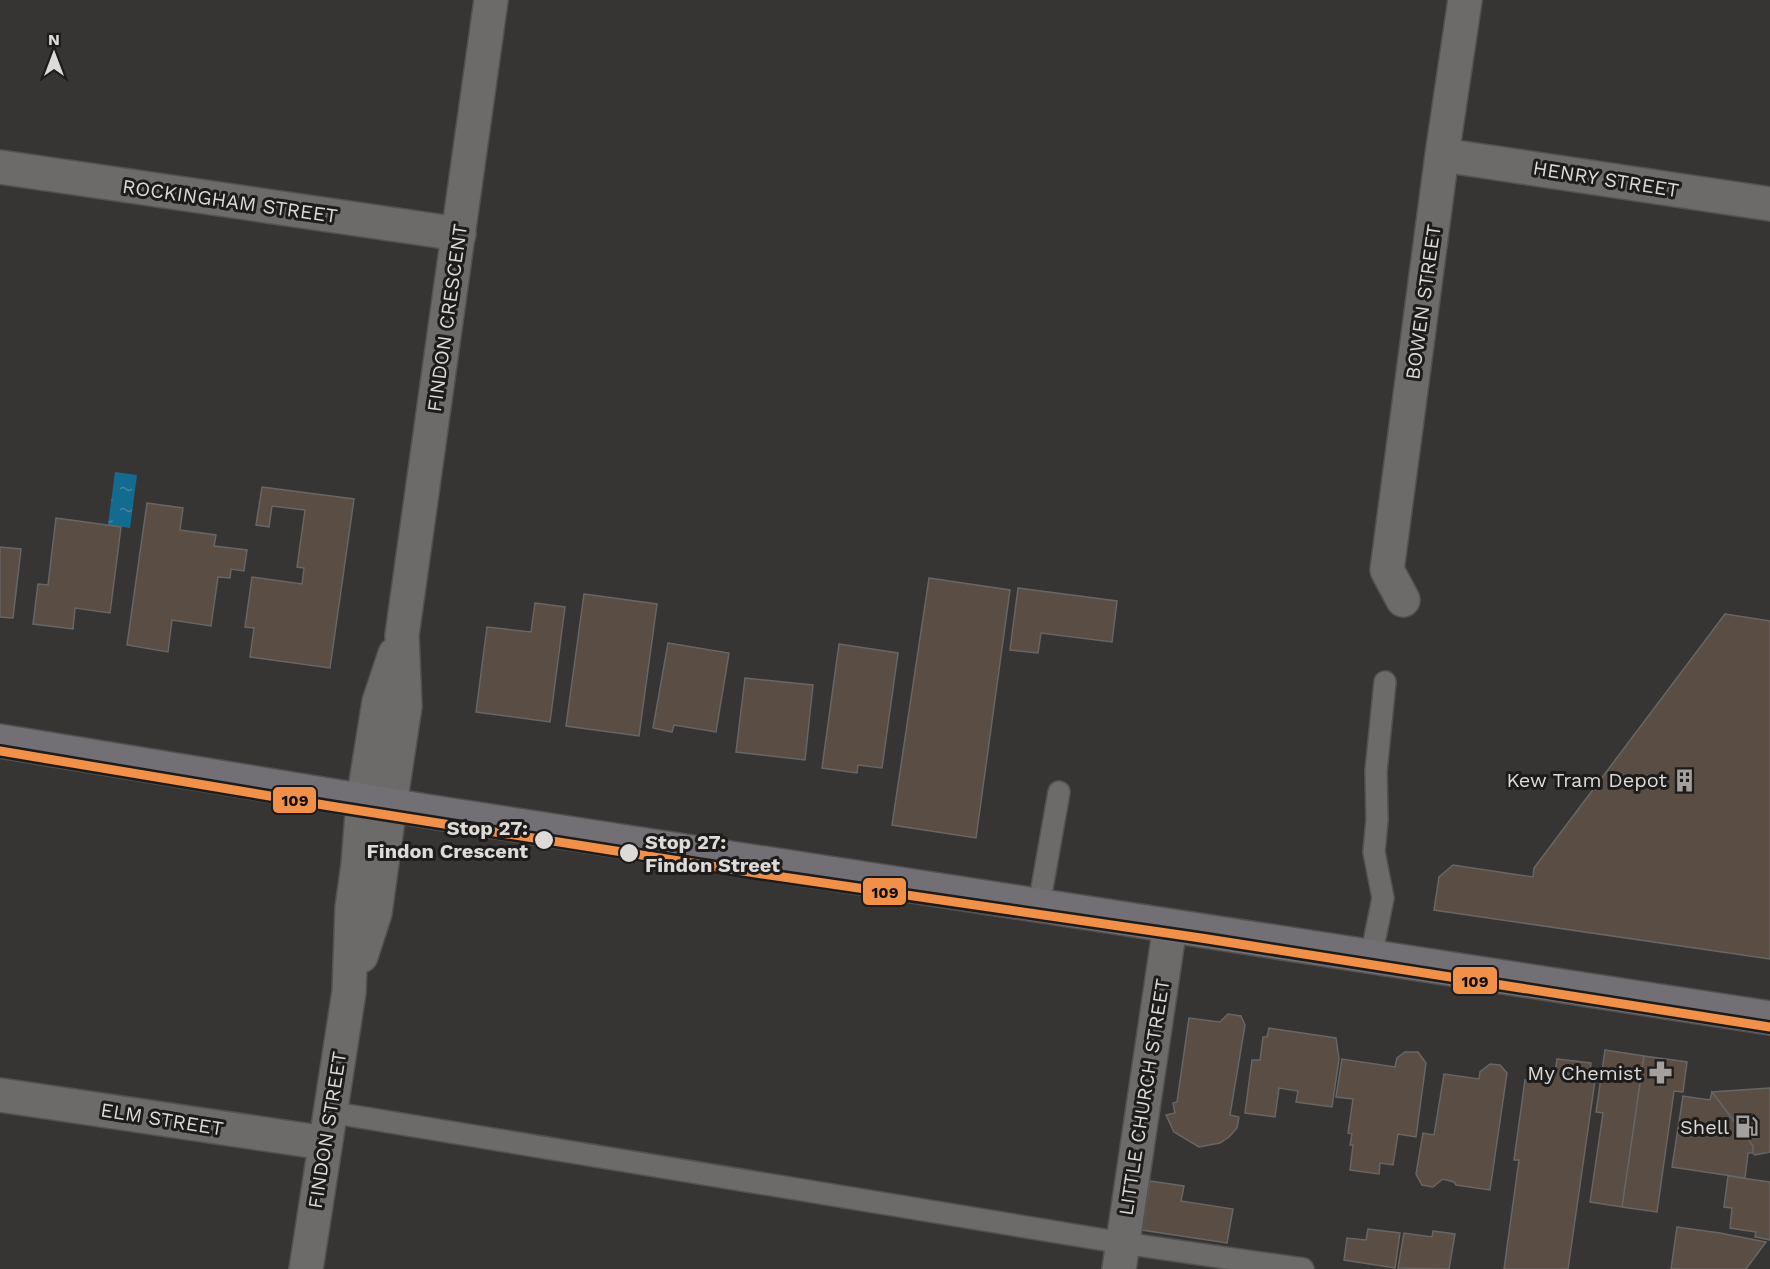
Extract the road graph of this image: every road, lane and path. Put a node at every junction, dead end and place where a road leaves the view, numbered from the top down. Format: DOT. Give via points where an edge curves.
graph roads {
  1 [pos="491,0"];
  2 [pos="1465,0"];
  3 [pos="1442,155"];
  4 [pos="0,167"];
  5 [pos="1770,204"];
  6 [pos="459,234"];
  7 [pos="1403,600"];
  8 [pos="1385,681"];
  9 [pos="0,741"];
  10 [pos="1059,792"];
  11 [pos="377,803"];
  12 [pos="1039,905"];
  13 [pos="1170,926"];
  14 [pos="1371,957"];
  15 [pos="1770,1018"];
  16 [pos="0,1095"];
  17 [pos="327,1128"];
  18 [pos="1121,1256"];
  19 [pos="306,1269"];
  20 [pos="1303,1269"];
  1 -- 6 [label="street, FINDON CRESCENT"];
  2 -- 3 [label="street, BOWEN STREET"];
  3 -- 5 [label="street, HENRY STREET"];
  3 -- 7 [label="street, BOWEN STREET" via="1387,570"];
  4 -- 6 [label="street, ROCKINGHAM STREET"];
  6 -- 11 [label="street, FINDON CRESCENT" via="402,635 379,702"];
  8 -- 14 [label="lane" via="1376,771 1374,852 1383,898"];
  9 -- 11 [label="main road"];
  10 -- 12 [label="lane"];
  11 -- 12 [label="main road"];
  11 -- 17 [label="street, FINDON STREET" via="352,908 349,992"];
  12 -- 13 [label="main road"];
  13 -- 14 [label="main road"];
  13 -- 18 [label="street, LITTLE CHURCH STREET"];
  14 -- 15 [label="main road"];
  16 -- 17 [label="street, ELM STREET"];
  17 -- 18 [label="lane"];
  17 -- 19 [label="street, FINDON STREET"];
  18 -- 20 [label="lane"];
}
